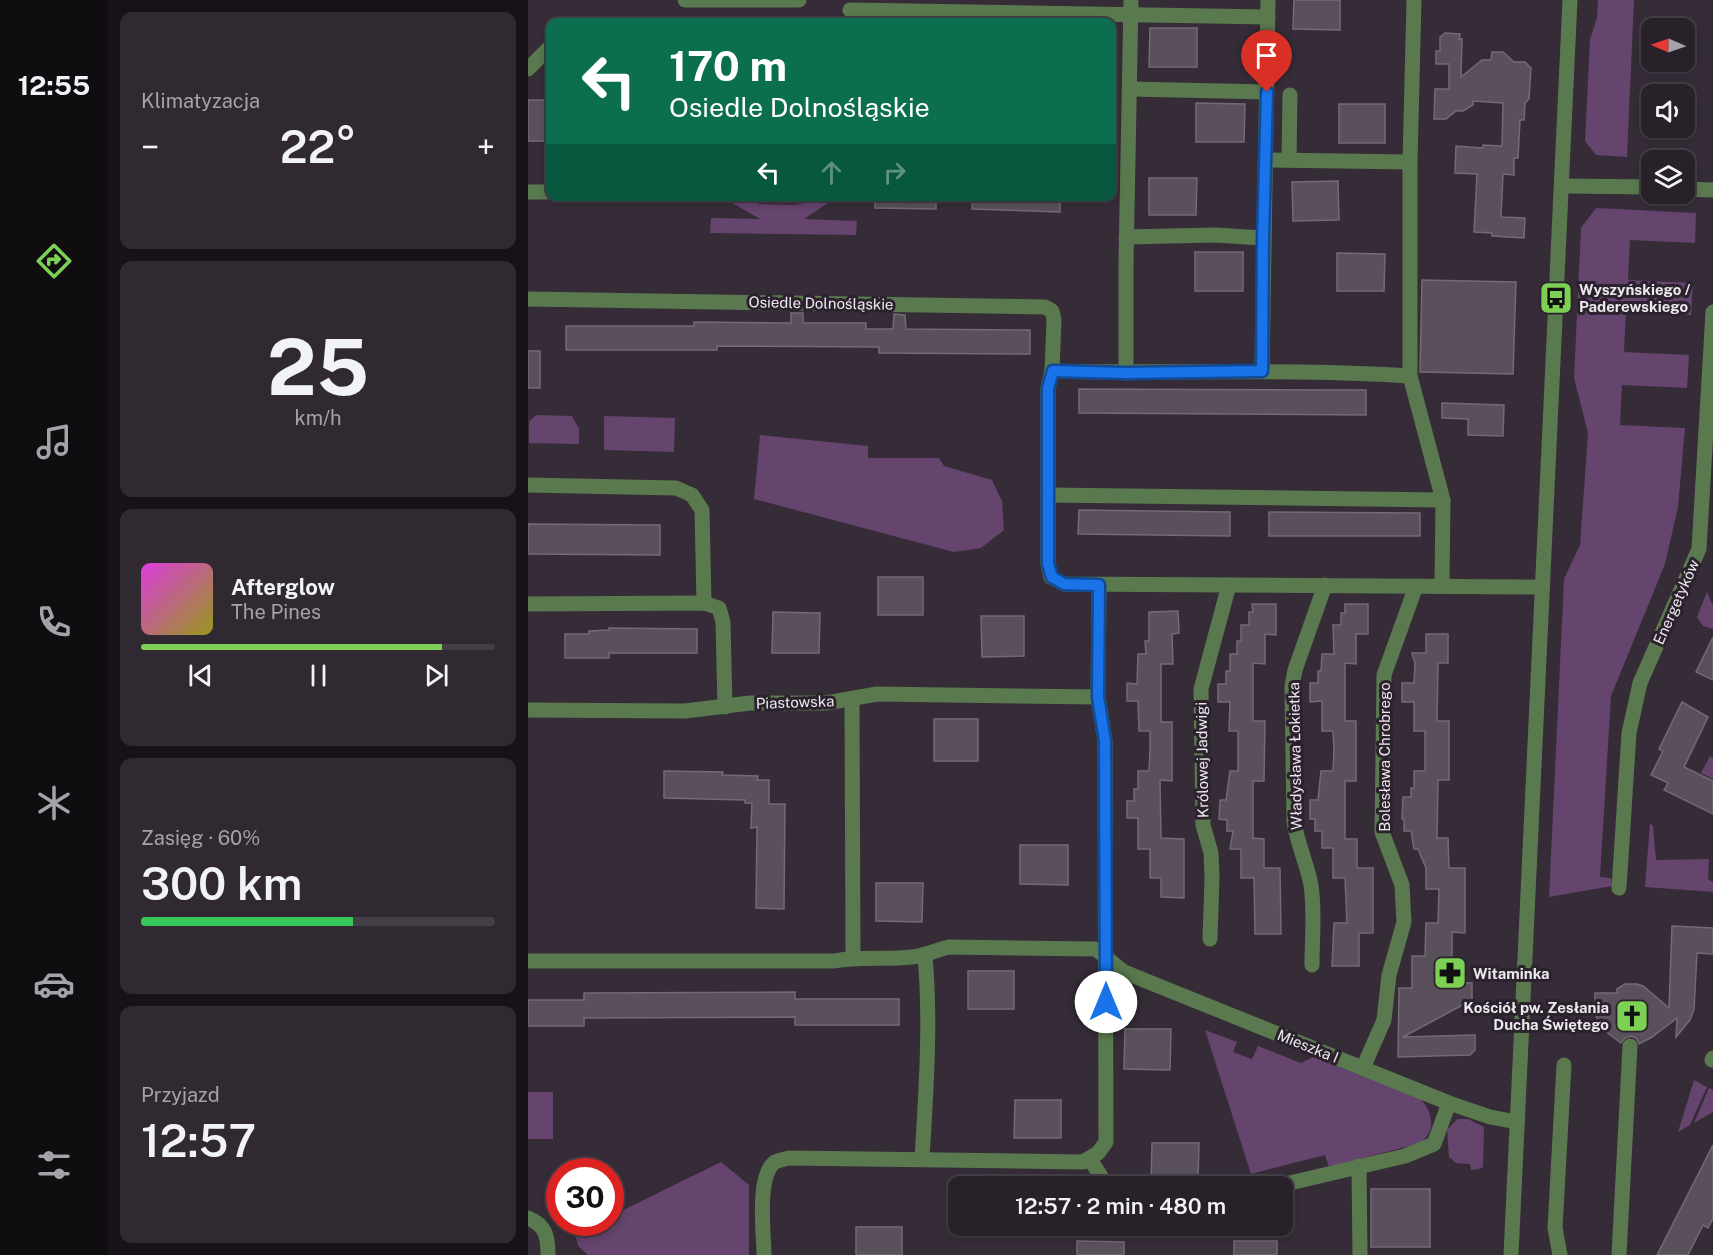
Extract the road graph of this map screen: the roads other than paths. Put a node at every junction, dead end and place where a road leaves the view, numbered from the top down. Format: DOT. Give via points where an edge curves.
graph roads {
  1 [pos="685,0"];
  2 [pos="799,0"];
  3 [pos="1268,0"];
  4 [pos="1414,0"];
  5 [pos="1570,0"];
  6 [pos="1131,8"];
  7 [pos="850,10"];
  8 [pos="1035,12"];
  9 [pos="1268,18"];
  10 [pos="546,51"];
  11 [pos="528,69"];
  12 [pos="1130,89"];
  13 [pos="1267,92"];
  14 [pos="1290,96"];
  15 [pos="1266,160"];
  16 [pos="1289,160"];
  17 [pos="1410,162"];
  18 [pos="1562,186"];
  19 [pos="1641,187"];
  20 [pos="1695,189"];
  21 [pos="1713,190"];
  22 [pos="528,192"];
  23 [pos="546,192"];
  24 [pos="1126,237"];
  25 [pos="1263,238"];
  26 [pos="528,300"];
  27 [pos="1713,312"];
  28 [pos="1712,356"];
  29 [pos="1053,371"];
  30 [pos="1262,371"];
  31 [pos="1126,373"];
  32 [pos="1410,376"];
  33 [pos="528,485"];
  34 [pos="1048,495"];
  35 [pos="1443,500"];
  36 [pos="1099,585"];
  37 [pos="1229,585"];
  38 [pos="1325,585"];
  39 [pos="1442,585"];
  40 [pos="1416,586"];
  41 [pos="1542,586"];
  42 [pos="704,603"];
  43 [pos="528,604"];
  44 [pos="1098,697"];
  45 [pos="852,699"];
  46 [pos="725,707"];
  47 [pos="528,710"];
  48 [pos="1619,888"];
  49 [pos="1210,939"];
  50 [pos="925,956"];
  51 [pos="1106,956"];
  52 [pos="853,957"];
  53 [pos="528,961"];
  54 [pos="1312,966"];
  55 [pos="1630,1046"];
  56 [pos="1564,1065"];
  57 [pos="1363,1068"];
  58 [pos="1449,1103"];
  59 [pos="1517,1122"];
  60 [pos="922,1159"];
  61 [pos="1086,1160"];
  62 [pos="1359,1166"];
  63 [pos="1099,1176"];
  64 [pos="1293,1182"];
  65 [pos="528,1218"];
  66 [pos="1619,1253"];
  67 [pos="548,1255"];
  68 [pos="764,1255"];
  69 [pos="1360,1255"];
  70 [pos="1511,1255"];
  71 [pos="1560,1255"];
  1 -- 2 [label="street"];
  3 -- 9 [label="street"];
  4 -- 17 [label="street"];
  5 -- 18 [label="street"];
  6 -- 8 [label="street"];
  6 -- 9 [label="street"];
  6 -- 12 [label="street"];
  7 -- 8 [label="street"];
  9 -- 13 [label="street"];
  10 -- 11 [label="street"];
  12 -- 13 [label="street"];
  12 -- 24 [label="street"];
  13 -- 15 [label="street"];
  14 -- 16 [label="street"];
  15 -- 16 [label="street"];
  15 -- 25 [label="street"];
  16 -- 17 [label="street"];
  17 -- 32 [label="street"];
  18 -- 19 [label="street"];
  18 -- 41 [label="street"];
  20 -- 21 [label="street"];
  22 -- 23 [label="street"];
  24 -- 25 [label="street"];
  24 -- 31 [label="street"];
  25 -- 30 [label="street"];
  26 -- 29 [label="street, Osiedle Dolnośląskie" via="1045,307 1052,311 1054,319"];
  27 -- 28 [label="street, Energetyków"];
  28 -- 48 [label="street, Energetyków" via="1699,549 1640,683 1629,733"];
  29 -- 31 [label="street"];
  29 -- 34 [label="street, Osiedle Dolnośląskie" via="1048,388"];
  30 -- 31 [label="street"];
  30 -- 32 [label="street"];
  32 -- 35 [label="street"];
  33 -- 42 [label="street" via="676,488 692,495 702,510"];
  34 -- 35 [label="street"];
  34 -- 36 [label="street, Osiedle Dolnośląskie" via="1048,564 1052,577 1064,584"];
  35 -- 39 [label="street"];
  36 -- 37 [label="street"];
  36 -- 44 [label="street"];
  37 -- 38 [label="street"];
  37 -- 49 [label="street, Królowej Jadwigi" via="1201,689 1203,825 1211,853"];
  38 -- 40 [label="street"];
  38 -- 54 [label="street, Władysława Łokietka" via="1292,686 1294,821 1311,887"];
  39 -- 40 [label="street"];
  39 -- 41 [label="street"];
  40 -- 57 [label="street, Bolesława Chrobrego" via="1384,675 1382,832 1402,885 1404,922 1389,975 1384,1020"];
  41 -- 59 [label="street"];
  42 -- 43 [label="street"];
  42 -- 46 [label="street" via="719,608 723,622"];
  44 -- 45 [label="street, Piastowska" via="877,694"];
  44 -- 51 [label="street" via="1105,741"];
  45 -- 46 [label="street, Piastowska"];
  45 -- 52 [label="street"];
  46 -- 47 [label="street, Piastowska" via="685,711"];
  50 -- 51 [label="street" via="936,950 960,947 1081,948 1095,949"];
  50 -- 52 [label="street"];
  50 -- 60 [label="street" via="927,1047"];
  51 -- 57 [label="street, Mieszka I" via="1124,972"];
  51 -- 61 [label="street" via="1106,1142"];
  52 -- 53 [label="street" via="834,961"];
  55 -- 66 [label="street"];
  56 -- 71 [label="street" via="1555,1228"];
  57 -- 58 [label="street, Mieszka I"];
  58 -- 59 [label="street, Mieszka I"];
  58 -- 62 [label="street" via="1434,1144 1405,1156"];
  59 -- 70 [label="street"];
  60 -- 61 [label="street"];
  60 -- 68 [label="street" via="789,1158 775,1162 763,1189"];
  61 -- 63 [label="street"];
  62 -- 64 [label="street"];
  62 -- 69 [label="street"];
  65 -- 67 [label="street" via="546,1231"];
}
